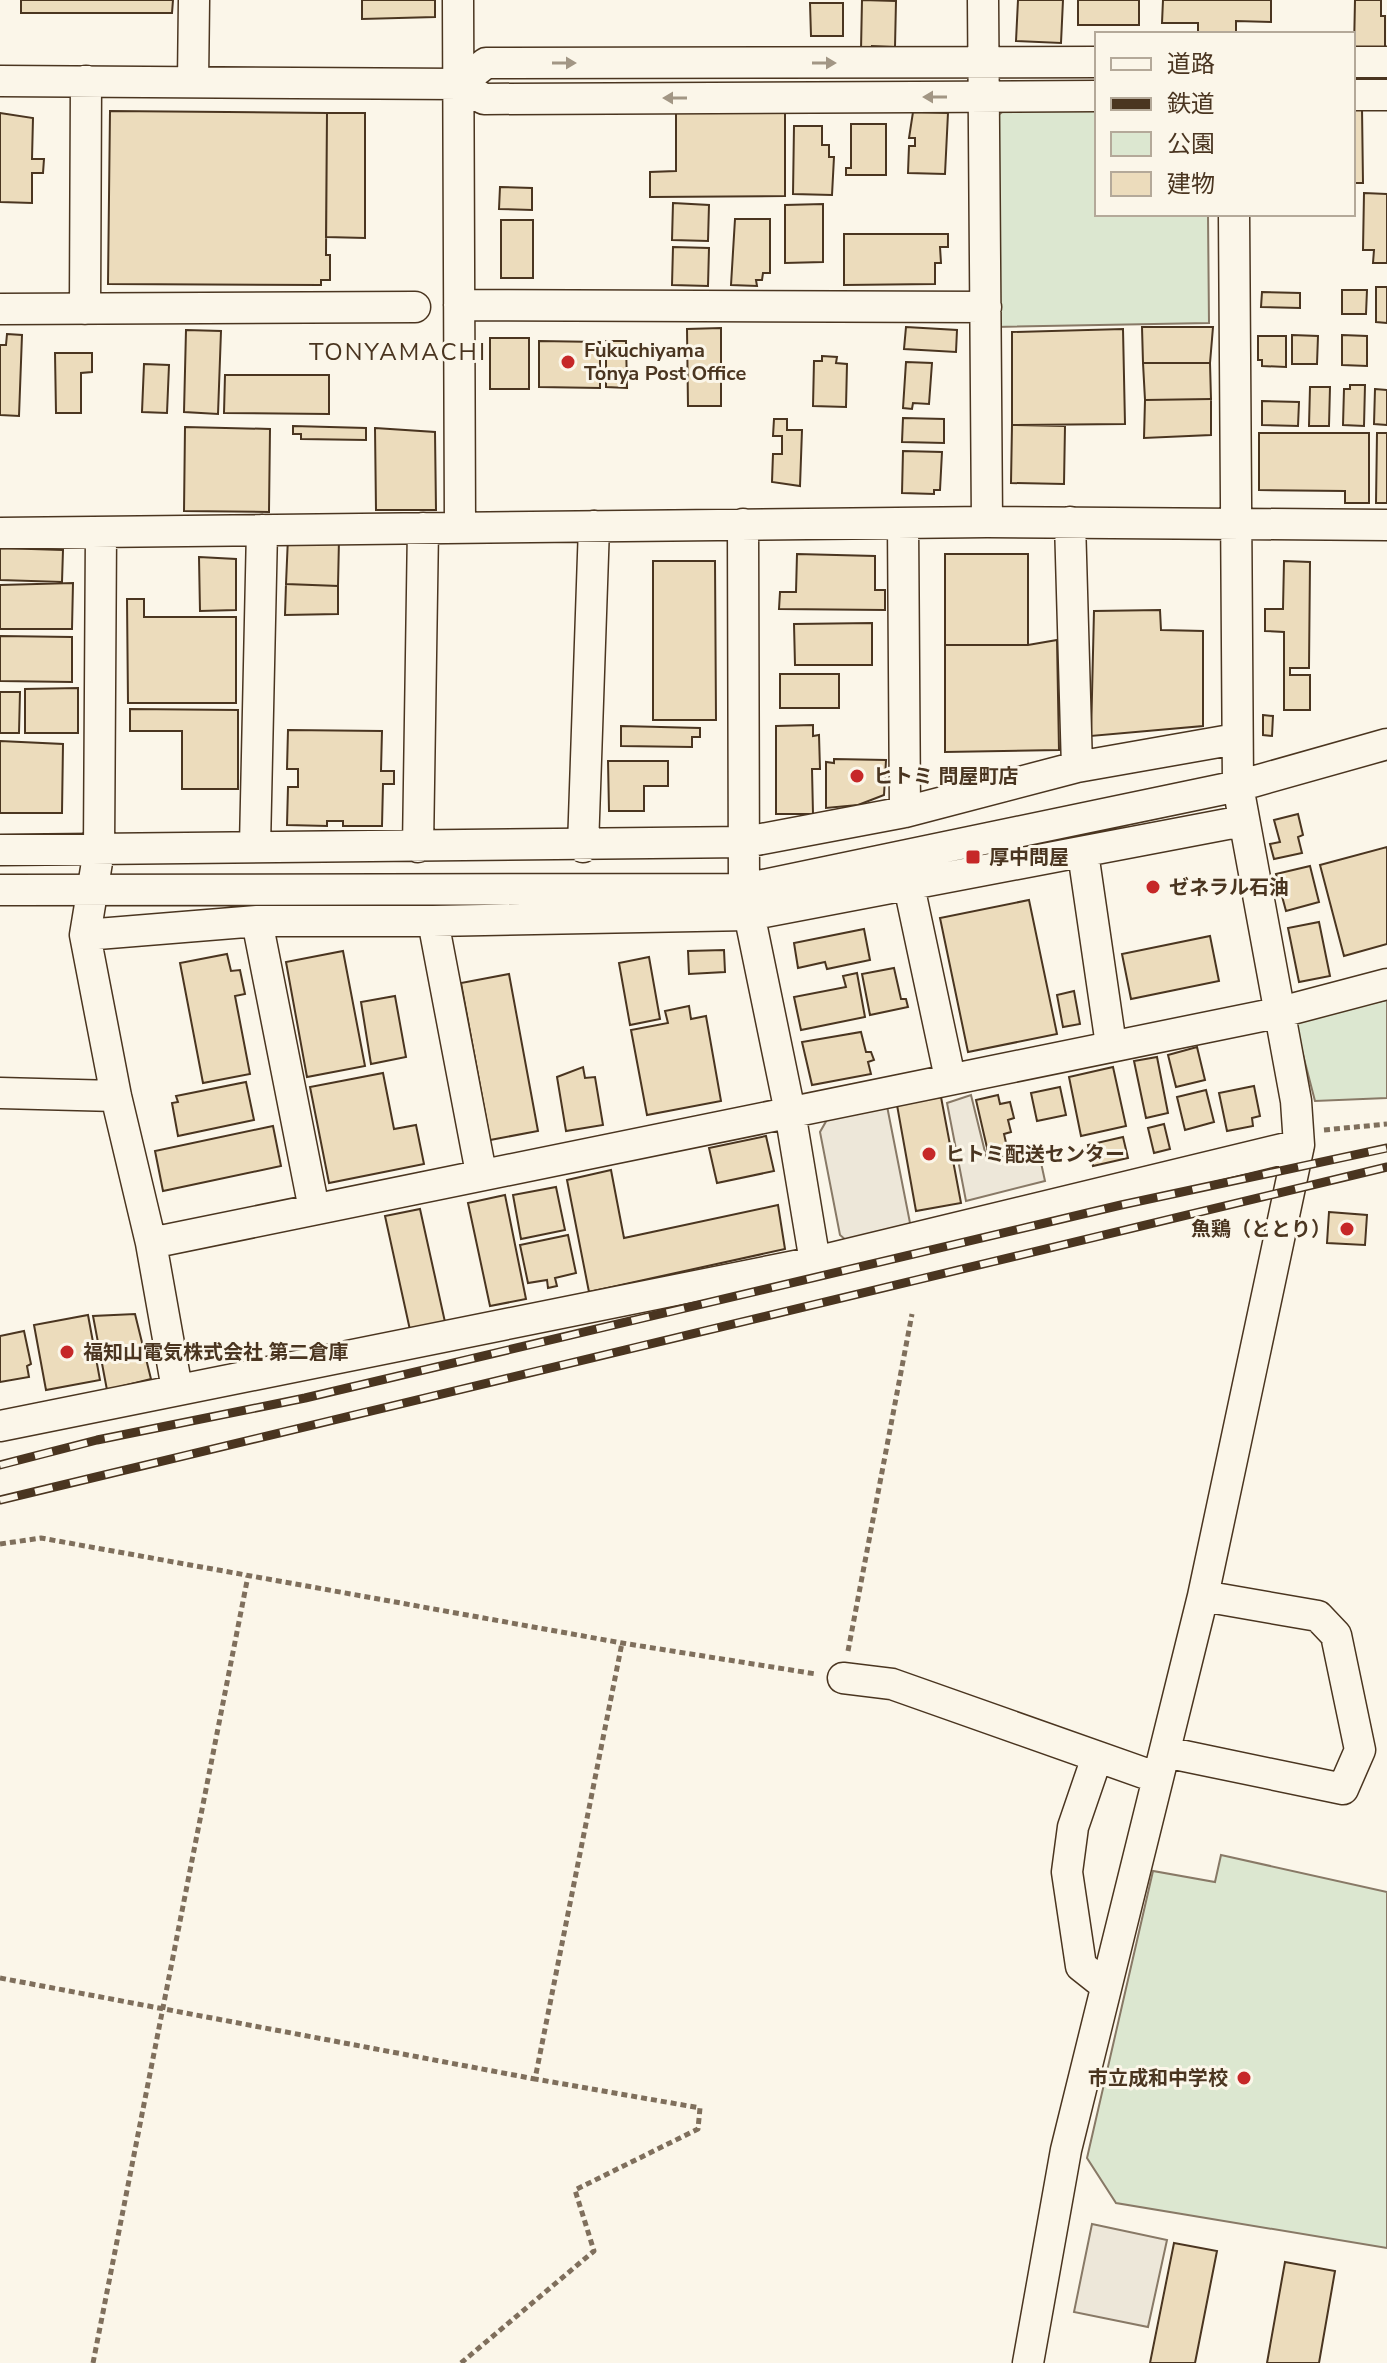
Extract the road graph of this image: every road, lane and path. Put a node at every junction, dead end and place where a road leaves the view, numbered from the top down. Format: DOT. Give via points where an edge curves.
graph roads {
  1 [pos="194,0"];
  2 [pos="458,0"];
  3 [pos="983,0"];
  4 [pos="984,62"];
  5 [pos="1095,62"];
  6 [pos="1355,62"];
  7 [pos="1387,62"];
  8 [pos="0,81"];
  9 [pos="86,81"];
  10 [pos="193,82"];
  11 [pos="459,84"];
  12 [pos="1355,95"];
  13 [pos="1387,95"];
  14 [pos="1095,96"];
  15 [pos="984,97"];
  16 [pos="1234,216"];
  17 [pos="459,305"];
  18 [pos="415,307"];
  19 [pos="986,307"];
  20 [pos="0,309"];
  21 [pos="85,309"];
  22 [pos="987,522"];
  23 [pos="1070,522"];
  24 [pos="1235,522"];
  25 [pos="903,523"];
  26 [pos="743,524"];
  27 [pos="1387,525"];
  28 [pos="594,526"];
  29 [pos="423,528"];
  30 [pos="460,528"];
  31 [pos="262,530"];
  32 [pos="101,532"];
  33 [pos="0,533"];
  34 [pos="1236,739"];
  35 [pos="1387,744"];
  36 [pos="1077,767"];
  37 [pos="1238,786"];
  38 [pos="905,812"];
  39 [pos="1243,821"];
  40 [pos="746,842"];
  41 [pos="255,846"];
  42 [pos="418,847"];
  43 [pos="583,847"];
  44 [pos="0,850"];
  45 [pos="99,850"];
  46 [pos="1083,853"];
  47 [pos="909,886"];
  48 [pos="0,890"];
  49 [pos="93,891"];
  50 [pos="747,902"];
  51 [pos="257,921"];
  52 [pos="433,921"];
  53 [pos="85,935"];
  54 [pos="1387,984"];
  55 [pos="1277,1013"];
  56 [pos="1111,1045"];
  57 [pos="950,1078"];
  58 [pos="0,1093"];
  59 [pos="116,1096"];
  60 [pos="790,1112"];
  61 [pos="1387,1124"];
  62 [pos="1298,1139"];
  63 [pos="481,1173"];
  64 [pos="314,1209"];
  65 [pos="151,1243"];
  66 [pos="815,1262"];
  67 [pos="912,1314"];
  68 [pos="177,1389"];
  69 [pos="0,1426"];
  70 [pos="0,1544"];
  71 [pos="248,1576"];
  72 [pos="1203,1596"];
  73 [pos="622,1643"];
  74 [pos="843,1678"];
  75 [pos="1374,1750"];
  76 [pos="1097,1757"];
  77 [pos="1162,1765"];
  78 [pos="0,1978"];
  79 [pos="1105,1985"];
  80 [pos="163,2008"];
  81 [pos="535,2079"];
  82 [pos="93,2363"];
  83 [pos="461,2363"];
  84 [pos="1028,2363"];
  1 -- 10 [label="street"];
  2 -- 11 [label="street"];
  3 -- 4 [label="street"];
  4 -- 5 [label="street"];
  11 -- 4 [label="street, one-way" via="486,63"];
  4 -- 15 [label="street"];
  6 -- 7 [label="street"];
  8 -- 9 [label="street"];
  9 -- 10 [label="street"];
  9 -- 21 [label="street"];
  10 -- 11 [label="street"];
  15 -- 11 [label="street, one-way" via="484,99"];
  11 -- 17 [label="street"];
  12 -- 13 [label="street"];
  14 -- 15 [label="street"];
  15 -- 19 [label="street"];
  16 -- 24 [label="street"];
  17 -- 19 [label="street"];
  17 -- 30 [label="street"];
  18 -- 21 [label="street"];
  19 -- 22 [label="street"];
  20 -- 21 [label="street"];
  22 -- 23 [label="street"];
  22 -- 25 [label="street"];
  23 -- 24 [label="street"];
  23 -- 36 [label="street"];
  24 -- 27 [label="street"];
  24 -- 34 [label="street"];
  25 -- 26 [label="street"];
  25 -- 38 [label="street"];
  26 -- 28 [label="street"];
  26 -- 40 [label="street"];
  28 -- 30 [label="street"];
  28 -- 43 [label="street"];
  29 -- 30 [label="street"];
  29 -- 31 [label="street"];
  29 -- 42 [label="street"];
  31 -- 32 [label="street"];
  31 -- 41 [label="street"];
  32 -- 33 [label="street"];
  32 -- 45 [label="street"];
  34 -- 36 [label="street"];
  34 -- 37 [label="street"];
  35 -- 37 [label="street"];
  36 -- 38 [label="street"];
  37 -- 39 [label="street"];
  37 -- 50 [label="street"];
  38 -- 40 [label="street"];
  39 -- 46 [label="street"];
  39 -- 55 [label="street"];
  40 -- 43 [label="street"];
  40 -- 50 [label="street"];
  41 -- 42 [label="street"];
  41 -- 45 [label="street"];
  42 -- 43 [label="street"];
  44 -- 45 [label="street"];
  45 -- 49 [label="street"];
  46 -- 47 [label="street"];
  46 -- 56 [label="street"];
  47 -- 50 [label="street"];
  47 -- 57 [label="street"];
  48 -- 49 [label="street"];
  49 -- 50 [label="street"];
  49 -- 53 [label="street"];
  50 -- 52 [label="street"];
  50 -- 60 [label="street"];
  51 -- 52 [label="street"];
  51 -- 53 [label="street"];
  51 -- 64 [label="street"];
  52 -- 63 [label="street"];
  53 -- 59 [label="street"];
  54 -- 55 [label="street"];
  55 -- 56 [label="street"];
  55 -- 62 [label="street" via="1296,1101"];
  56 -- 57 [label="street"];
  57 -- 60 [label="street"];
  58 -- 59 [label="street"];
  59 -- 65 [label="street"];
  60 -- 63 [label="street"];
  60 -- 66 [label="street"];
  61 -- 62 [label="path"];
  62 -- 66 [label="street"];
  62 -- 72 [label="street"];
  63 -- 64 [label="street"];
  64 -- 65 [label="street"];
  65 -- 68 [label="street"];
  66 -- 68 [label="street"];
  67 -- 74 [label="path"];
  68 -- 69 [label="street"];
  70 -- 71 [label="path" via="41,1538"];
  71 -- 73 [label="path"];
  71 -- 80 [label="path"];
  72 -- 75 [label="street" via="1318,1616 1336,1635"];
  72 -- 77 [label="street"];
  73 -- 74 [label="path"];
  73 -- 81 [label="path"];
  74 -- 76 [label="street" via="892,1684"];
  75 -- 77 [label="street" via="1343,1789"];
  76 -- 77 [label="street"];
  76 -- 79 [label="street" via="1073,1827 1067,1872 1081,1966"];
  77 -- 79 [label="street"];
  78 -- 80 [label="path"];
  79 -- 84 [label="street" via="1066,2150"];
  80 -- 81 [label="path"];
  80 -- 82 [label="path"];
  81 -- 83 [label="path" via="700,2108 698,2129 575,2190 594,2251"];
}
